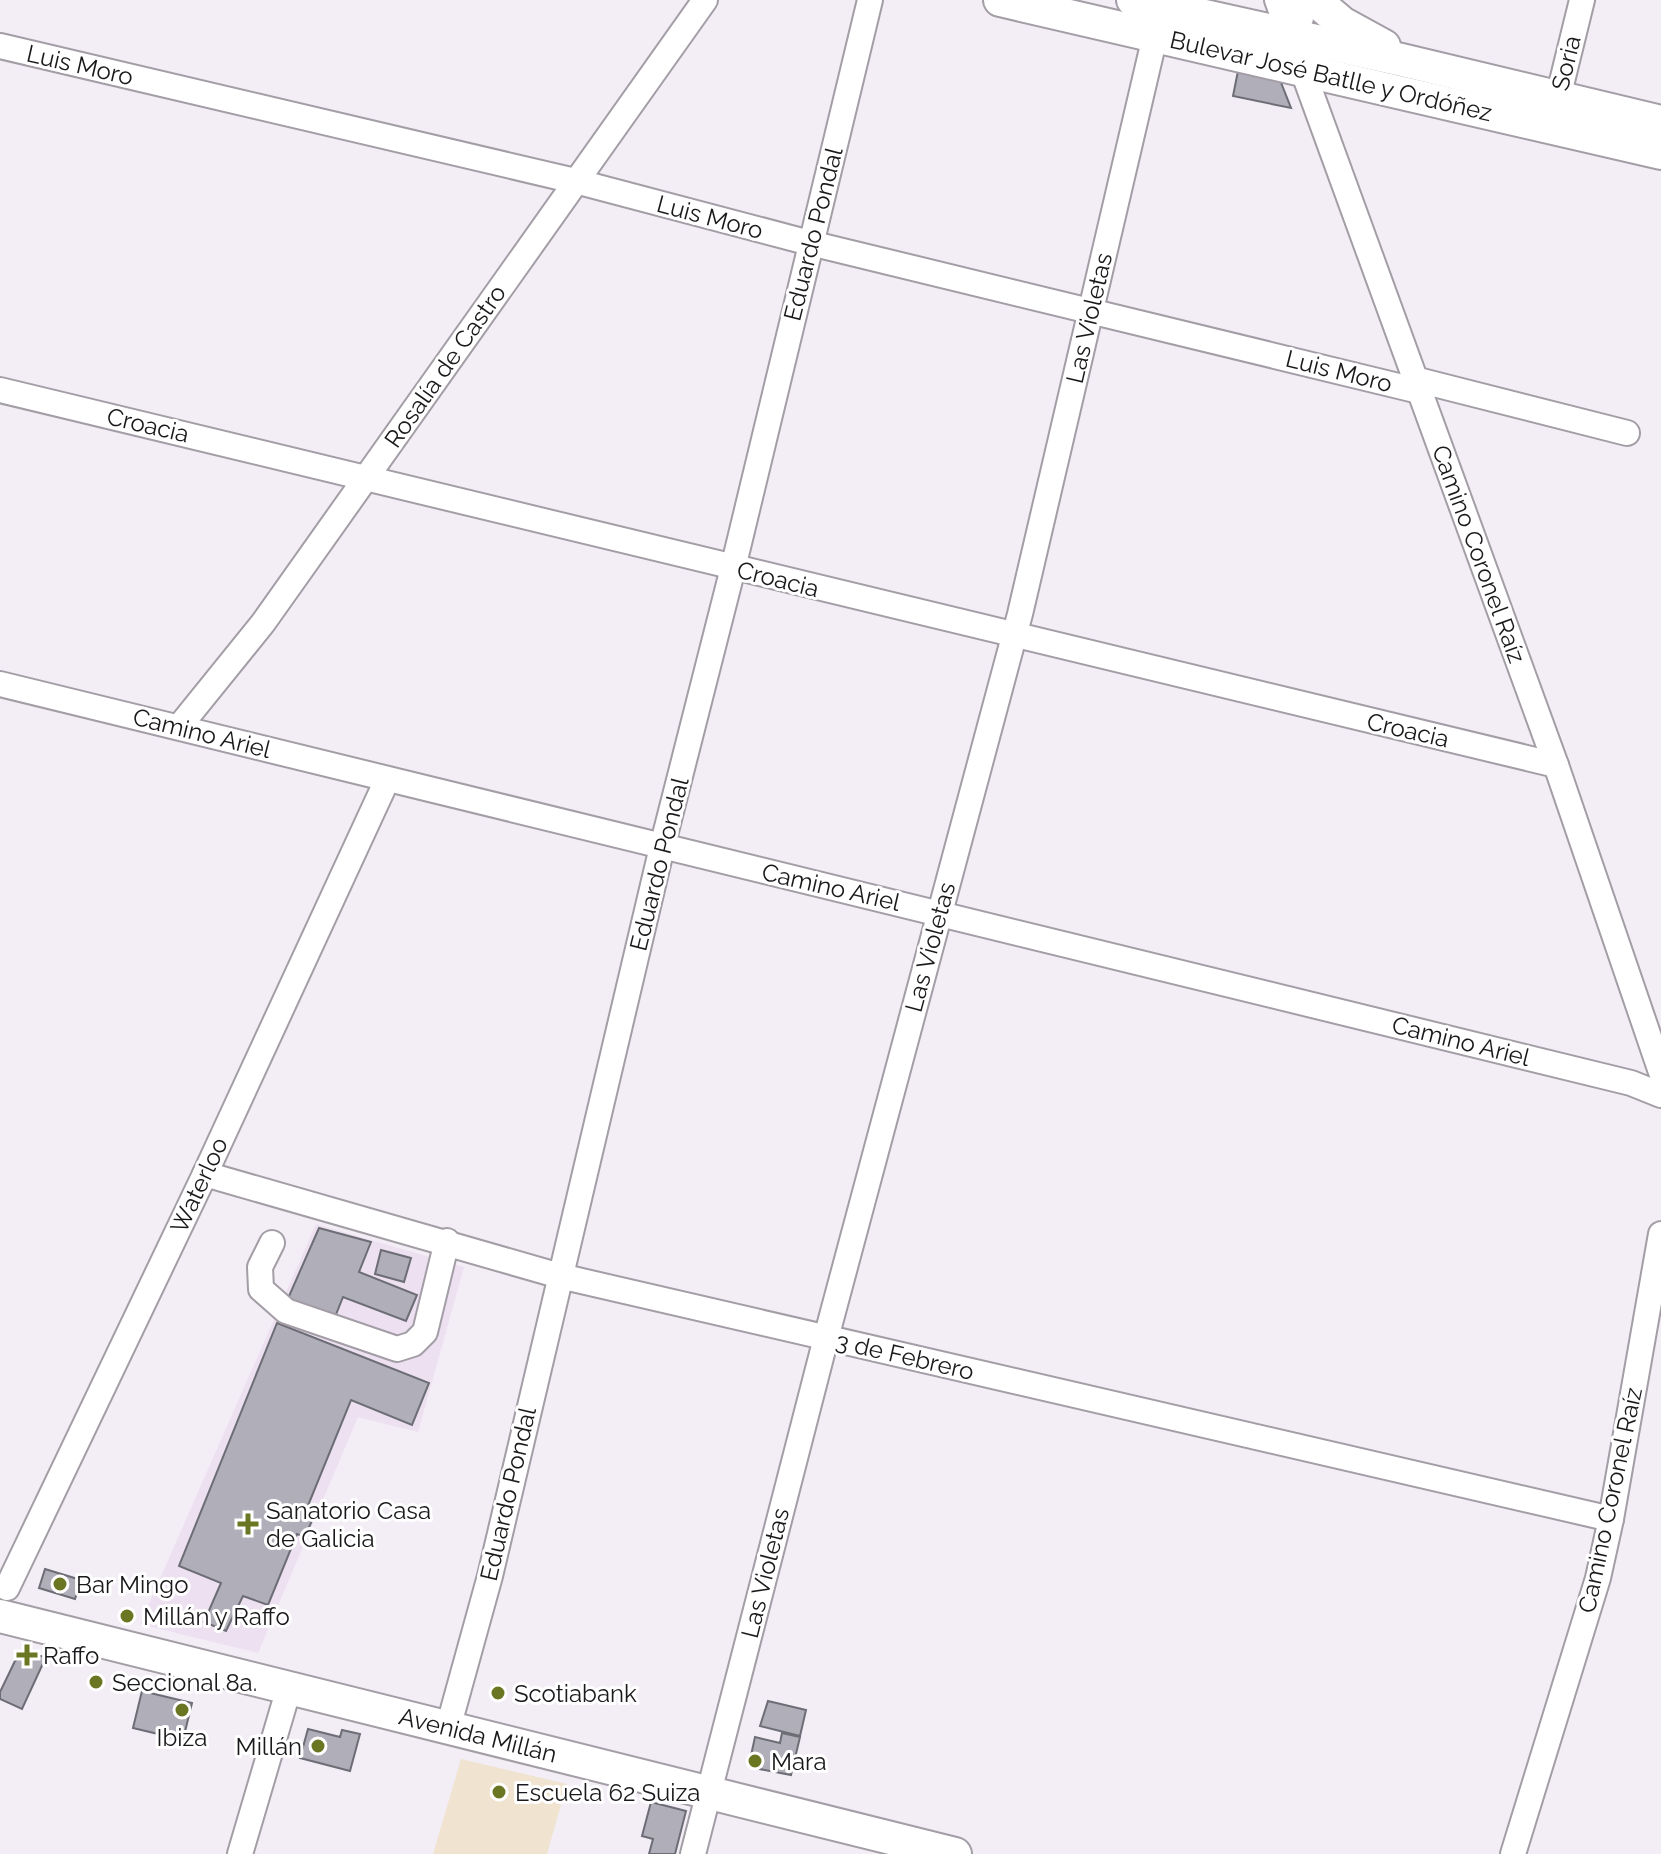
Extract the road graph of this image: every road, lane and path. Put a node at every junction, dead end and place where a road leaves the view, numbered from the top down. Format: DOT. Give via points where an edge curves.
graph roads {
  1 [pos="705,0"];
  2 [pos="870,0"];
  3 [pos="1000,0"];
  4 [pos="1133,0"];
  5 [pos="1277,0"];
  6 [pos="1297,0"];
  7 [pos="1315,0"];
  8 [pos="1582,0"];
  9 [pos="1155,36"];
  10 [pos="1292,37"];
  11 [pos="0,46"];
  12 [pos="1402,60"];
  13 [pos="1303,69"];
  14 [pos="1555,112"];
  15 [pos="1661,122"];
  16 [pos="1661,153"];
  17 [pos="575,181"];
  18 [pos="810,243"];
  19 [pos="1090,310"];
  20 [pos="1416,385"];
  21 [pos="0,390"];
  22 [pos="1627,433"];
  23 [pos="366,478"];
  24 [pos="733,568"];
  25 [pos="1014,636"];
  26 [pos="0,684"];
  27 [pos="179,727"];
  28 [pos="1556,765"];
  29 [pos="387,780"];
  30 [pos="662,847"];
  31 [pos="939,913"];
  32 [pos="1661,1072"];
  33 [pos="1661,1095"];
  34 [pos="205,1174"];
  35 [pos="1661,1234"];
  36 [pos="447,1241"];
  37 [pos="272,1243"];
  38 [pos="560,1276"];
  39 [pos="826,1338"];
  40 [pos="1611,1519"];
  41 [pos="2,1603"];
  42 [pos="289,1688"];
  43 [pos="448,1728"];
  44 [pos="709,1793"];
  45 [pos="240,1854"];
  46 [pos="693,1854"];
  47 [pos="955,1854"];
  48 [pos="1513,1854"];
  1 -- 17 [label="street, Rosalía de Castro"];
  2 -- 18 [label="street, Eduardo Pondal"];
  3 -- 9 [label="main road, Bulevar José Batlle y Ordóñez"];
  4 -- 10 [label="main road, Bulevar José Batlle y Ordóñez"];
  5 -- 10 [label="street, Camino Coronel Raíz"];
  6 -- 10 [label="street, Camino Coronel Raíz" via="1301,18"];
  7 -- 12 [label="main road"];
  8 -- 14 [label="street, Soria"];
  9 -- 13 [label="main road, Bulevar José Batlle y Ordóñez"];
  9 -- 19 [label="street, Las Violetas"];
  10 -- 12 [label="main road, Bulevar José Batlle y Ordóñez"];
  10 -- 13 [label="street, Camino Coronel Raíz"];
  11 -- 17 [label="street, Luis Moro"];
  12 -- 14 [label="main road, Bulevar José Batlle y Ordóñez"];
  13 -- 14 [label="main road, Bulevar José Batlle y Ordóñez"];
  13 -- 20 [label="street, Camino Coronel Raíz"];
  14 -- 15 [label="main road, Bulevar José Batlle y Ordóñez"];
  14 -- 16 [label="main road, Bulevar José Batlle y Ordóñez"];
  17 -- 18 [label="street, Luis Moro"];
  17 -- 23 [label="street, Rosalía de Castro"];
  18 -- 19 [label="street, Luis Moro"];
  18 -- 24 [label="street, Eduardo Pondal"];
  19 -- 20 [label="street, Luis Moro"];
  19 -- 25 [label="street, Las Violetas"];
  20 -- 22 [label="street, Luis Moro"];
  20 -- 28 [label="street, Camino Coronel Raíz"];
  21 -- 23 [label="street, Croacia"];
  23 -- 24 [label="street, Croacia"];
  23 -- 27 [label="street, Rosalía de Castro" via="263,623"];
  24 -- 25 [label="street, Croacia"];
  24 -- 30 [label="street, Eduardo Pondal"];
  25 -- 28 [label="street, Croacia"];
  25 -- 31 [label="street, Las Violetas"];
  26 -- 27 [label="street, Camino Ariel"];
  27 -- 29 [label="street, Camino Ariel"];
  28 -- 32 [label="street, Camino Coronel Raíz"];
  29 -- 30 [label="street, Camino Ariel"];
  29 -- 34 [label="street, Waterloo"];
  30 -- 31 [label="street, Camino Ariel"];
  30 -- 38 [label="street, Eduardo Pondal"];
  31 -- 33 [label="street, Camino Ariel" via="1631,1083"];
  31 -- 39 [label="street, Las Violetas"];
  34 -- 36 [label="street, 3 de Febrero"];
  34 -- 41 [label="street, Waterloo"];
  35 -- 40 [label="street, Camino Coronel Raíz"];
  36 -- 37 [label="street" via="425,1332 413,1344 397,1349 286,1311 261,1289 260,1267"];
  36 -- 38 [label="street, 3 de Febrero"];
  38 -- 39 [label="street, 3 de Febrero"];
  38 -- 43 [label="street, Eduardo Pondal" via="490,1576"];
  39 -- 40 [label="street, 3 de Febrero"];
  39 -- 44 [label="street, Las Violetas"];
  40 -- 48 [label="street, Camino Coronel Raíz" via="1598,1578"];
  41 -- 42 [label="main road, Avenida Millán"];
  42 -- 43 [label="main road, Avenida Millán"];
  42 -- 45 [label="street"];
  43 -- 44 [label="main road, Avenida Millán"];
  44 -- 46 [label="street, Las Violetas"];
  44 -- 47 [label="main road, Avenida Millán"];
}
